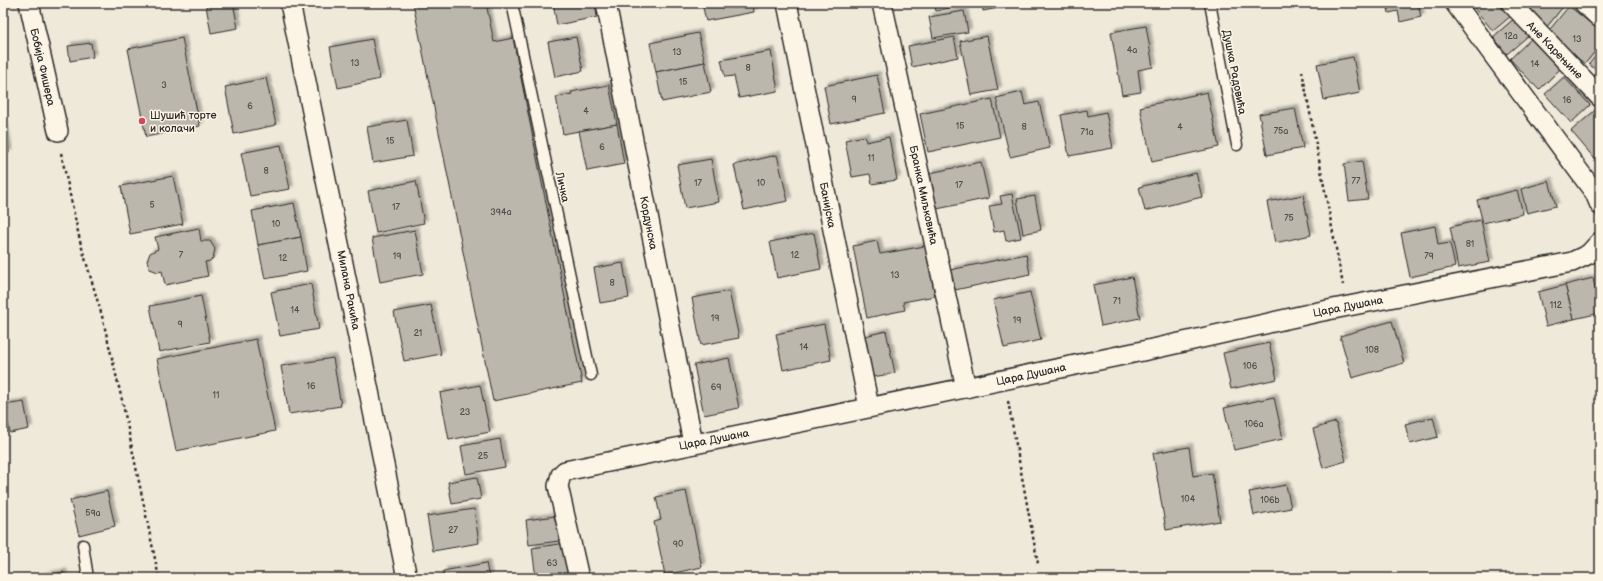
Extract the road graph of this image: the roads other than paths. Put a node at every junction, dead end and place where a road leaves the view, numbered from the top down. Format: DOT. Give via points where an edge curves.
graph roads {
  1 [pos="28,3"];
  2 [pos="290,3"];
  3 [pos="512,3"];
  4 [pos="606,3"];
  5 [pos="787,3"];
  6 [pos="882,3"];
  7 [pos="1210,3"];
  8 [pos="1455,3"];
  9 [pos="1511,3"];
  10 [pos="1584,3"];
  11 [pos="1600,18"];
  12 [pos="1600,97"];
  13 [pos="58,131"];
  14 [pos="1238,145"];
  15 [pos="1600,205"];
  16 [pos="1600,242"];
  17 [pos="590,375"];
  18 [pos="966,388"];
  19 [pos="869,407"];
  20 [pos="693,443"];
  21 [pos="83,545"];
  22 [pos="88,578"];
  23 [pos="407,578"];
  24 [pos="579,578"];
  1 -- 13 [label="street, Бобија Фишера"];
  2 -- 23 [label="street, Милана Ракића"];
  3 -- 17 [label="lane, Личка"];
  4 -- 20 [label="street, Кордунска"];
  5 -- 19 [label="street, Банијска"];
  6 -- 18 [label="street, Бранка Миљковића"];
  7 -- 14 [label="lane, Душка Радовића"];
  8 -- 15 [label="street" via="1594,193"];
  9 -- 12 [label="street, Ане Карењине"];
  10 -- 11 [label="street"];
  16 -- 18 [label="street, Цара Душана" via="1589,254 1572,262"];
  18 -- 19 [label="street, Цара Душана"];
  19 -- 20 [label="street, Цара Душана"];
  20 -- 24 [label="street, Цара Душана" via="565,471 561,475 558,486"];
  21 -- 22 [label="lane"];
}
